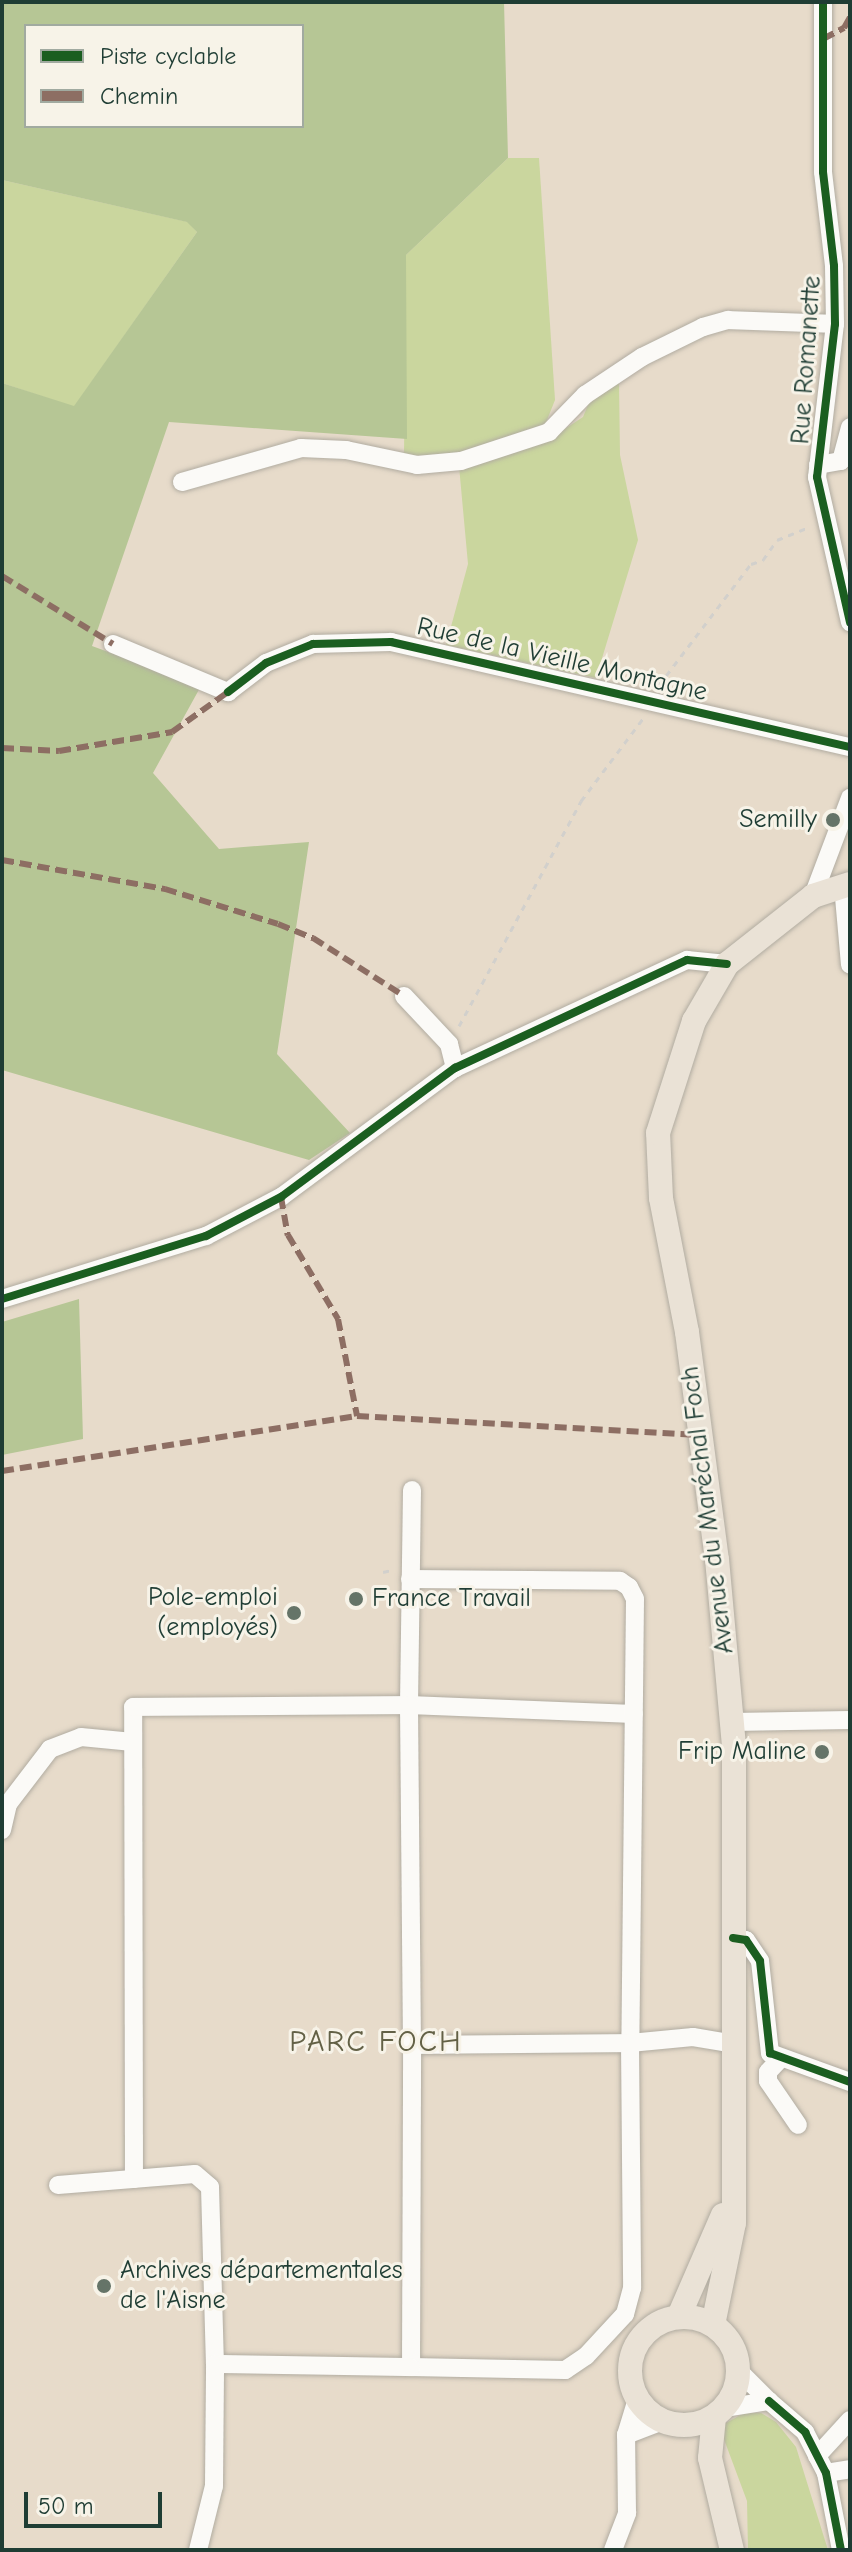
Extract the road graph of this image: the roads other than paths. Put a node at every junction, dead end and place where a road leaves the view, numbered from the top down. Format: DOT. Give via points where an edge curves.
graph roads {
  1 [pos="823,2"];
  2 [pos="835,324"];
  3 [pos="850,427"];
  4 [pos="818,465"];
  5 [pos="182,482"];
  6 [pos="843,568"];
  7 [pos="850,622"];
  8 [pos="113,644"];
  9 [pos="850,747"];
  10 [pos="850,798"];
  11 [pos="846,885"];
  12 [pos="813,896"];
  13 [pos="727,964"];
  14 [pos="850,965"];
  15 [pos="404,996"];
  16 [pos="455,1068"];
  17 [pos="2,1299"];
  18 [pos="412,1490"];
  19 [pos="410,1579"];
  20 [pos="409,1705"];
  21 [pos="634,1714"];
  22 [pos="850,1720"];
  23 [pos="732,1722"];
  24 [pos="133,1742"];
  25 [pos="2,1830"];
  26 [pos="733,1938"];
  27 [pos="630,2043"];
  28 [pos="735,2044"];
  29 [pos="412,2045"];
  30 [pos="781,2058"];
  31 [pos="850,2082"];
  32 [pos="798,2125"];
  33 [pos="134,2179"];
  34 [pos="735,2183"];
  35 [pos="58,2185"];
  36 [pos="679,2316"];
  37 [pos="713,2325"];
  38 [pos="215,2364"];
  39 [pos="411,2367"];
  40 [pos="739,2371"];
  41 [pos="637,2398"];
  42 [pos="769,2401"];
  43 [pos="719,2413"];
  44 [pos="850,2420"];
  45 [pos="670,2423"];
  46 [pos="626,2435"];
  47 [pos="710,2458"];
  48 [pos="822,2465"];
  49 [pos="850,2469"];
  50 [pos="198,2550"];
  51 [pos="613,2550"];
  52 [pos="732,2550"];
  53 [pos="841,2550"];
  1 -- 2 [label="street, Rue Romanette" via="823,172"];
  2 -- 4 [label="street, Rue Romanette"];
  2 -- 5 [label="street" via="728,320 703,327 642,357 585,395 549,432 461,461 417,465 346,450 301,448"];
  3 -- 4 [label="street" via="841,461"];
  4 -- 6 [label="street, Rue Romanette" via="823,516"];
  6 -- 7 [label="street, Rue Romanette"];
  8 -- 9 [label="street, Rue de la Vieille Montagne" via="228,692 266,663 313,644 391,642"];
  10 -- 12 [label="street"];
  11 -- 12 [label="main road, Avenue du Maréchal Foch"];
  11 -- 14 [label="street"];
  12 -- 13 [label="main road, Avenue du Maréchal Foch"];
  13 -- 16 [label="street" via="687,960"];
  13 -- 23 [label="main road, Avenue du Maréchal Foch" via="694,1021 658,1133 661,1198 687,1332 717,1560"];
  15 -- 16 [label="street" via="449,1044"];
  16 -- 17 [label="street" via="281,1197 206,1236"];
  18 -- 19 [label="street"];
  19 -- 20 [label="street"];
  19 -- 21 [label="street" via="620,1581 635,1599"];
  20 -- 21 [label="street"];
  20 -- 24 [label="street" via="133,1707"];
  20 -- 29 [label="street"];
  21 -- 27 [label="street"];
  22 -- 23 [label="street"];
  23 -- 26 [label="main road, Avenue du Maréchal Foch"];
  24 -- 25 [label="street" via="81,1737 50,1749 8,1804"];
  24 -- 33 [label="street"];
  26 -- 28 [label="main road, Avenue du Maréchal Foch"];
  26 -- 30 [label="street" via="746,1940 760,1961 770,2053"];
  27 -- 28 [label="street" via="693,2037"];
  27 -- 29 [label="street"];
  27 -- 39 [label="street" via="632,2288 625,2314 586,2356 565,2370"];
  28 -- 34 [label="main road, Avenue du Maréchal Foch"];
  29 -- 39 [label="street"];
  30 -- 31 [label="street"];
  30 -- 32 [label="street" via="768,2072 768,2081"];
  33 -- 35 [label="street"];
  33 -- 38 [label="street" via="195,2174 210,2187"];
  34 -- 36 [label="main road"];
  34 -- 37 [label="main road, Avenue du Maréchal Foch" via="734,2223"];
  36 -- 37 [label="main road"];
  36 -- 41 [label="main road" via="646,2331 635,2345 630,2381"];
  37 -- 40 [label="main road" via="732,2345"];
  38 -- 39 [label="street"];
  38 -- 50 [label="street" via="214,2486"];
  40 -- 42 [label="street"];
  40 -- 43 [label="main road"];
  41 -- 45 [label="main road"];
  41 -- 46 [label="street"];
  42 -- 43 [label="street"];
  42 -- 48 [label="street" via="788,2412"];
  43 -- 45 [label="main road"];
  43 -- 47 [label="main road"];
  44 -- 48 [label="street"];
  45 -- 46 [label="street"];
  45 -- 47 [label="main road"];
  46 -- 51 [label="street" via="627,2513"];
  47 -- 52 [label="main road"];
  48 -- 49 [label="street"];
  48 -- 53 [label="street"];
}
